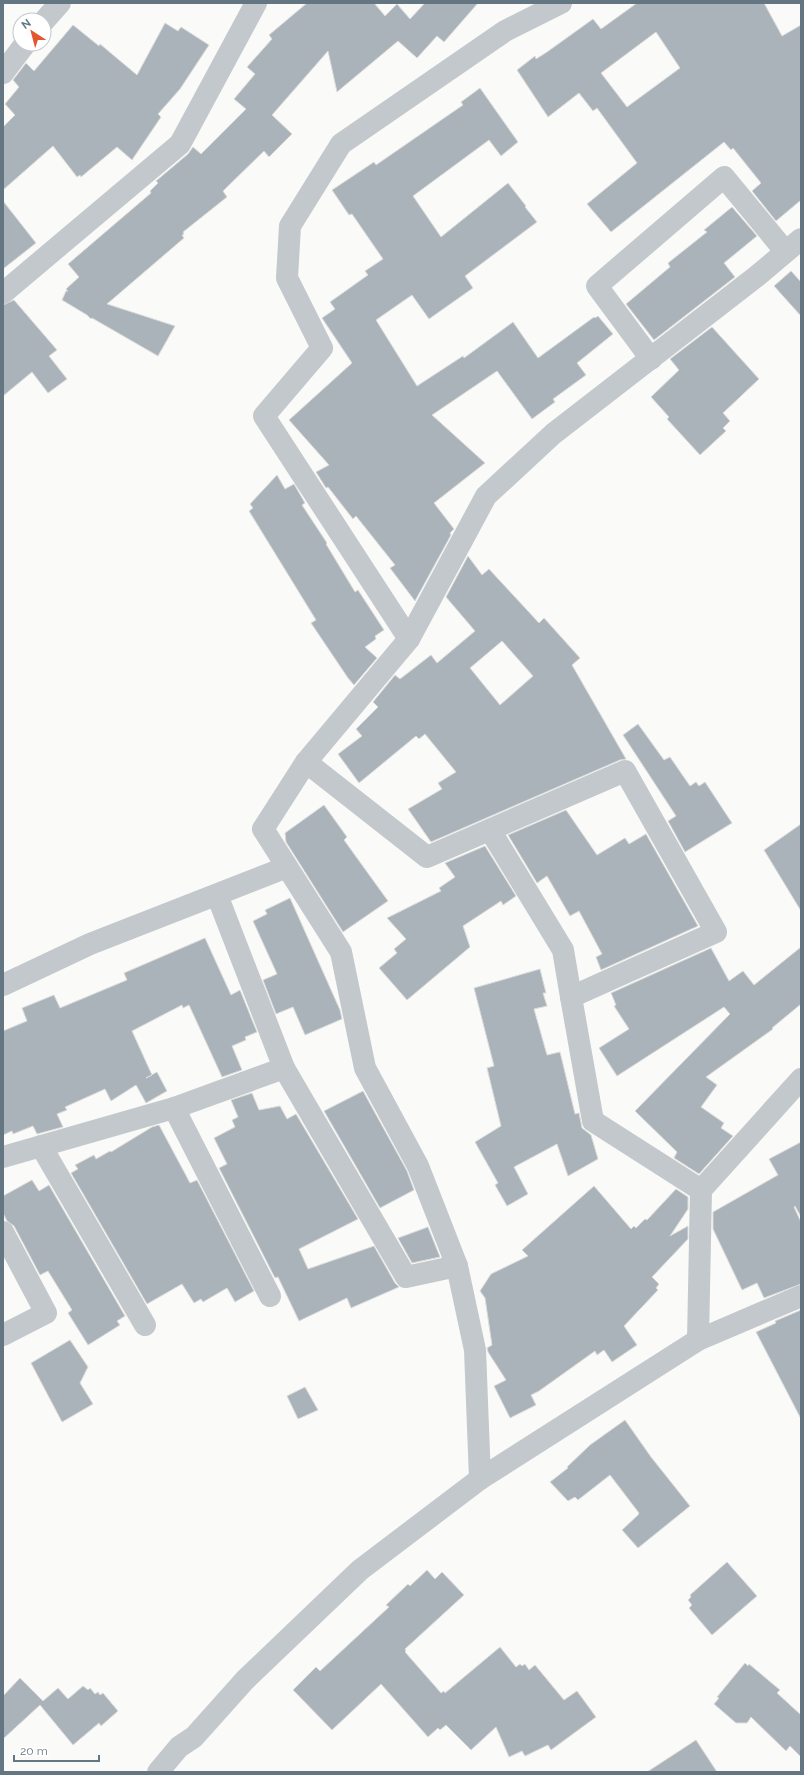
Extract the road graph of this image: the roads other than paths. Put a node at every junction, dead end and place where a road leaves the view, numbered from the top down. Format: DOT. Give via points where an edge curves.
graph roads {
  1 [pos="60,3"];
  2 [pos="256,3"];
  3 [pos="561,3"];
  4 [pos="52,12"];
  5 [pos="18,52"];
  6 [pos="3,73"];
  7 [pos="793,245"];
  8 [pos="3,293"];
  9 [pos="651,359"];
  10 [pos="409,639"];
  11 [pos="306,762"];
  12 [pos="490,830"];
  13 [pos="287,867"];
  14 [pos="216,895"];
  15 [pos="3,985"];
  16 [pos="571,997"];
  17 [pos="284,1068"];
  18 [pos="801,1079"];
  19 [pos="174,1108"];
  20 [pos="41,1146"];
  21 [pos="3,1157"];
  22 [pos="701,1190"];
  23 [pos="3,1232"];
  24 [pos="458,1266"];
  25 [pos="270,1296"];
  26 [pos="801,1296"];
  27 [pos="145,1325"];
  28 [pos="3,1335"];
  29 [pos="698,1340"];
  30 [pos="480,1479"];
  31 [pos="158,1772"];
  1 -- 4 [label="street"];
  2 -- 8 [label="street" via="180,144"];
  3 -- 10 [label="street" via="505,31 341,144 290,226 287,278 322,348 264,416"];
  5 -- 6 [label="street"];
  7 -- 9 [label="street"];
  7 -- 9 [label="street" via="724,177 596,286"];
  9 -- 10 [label="street" via="553,434 486,496"];
  10 -- 11 [label="street"];
  11 -- 12 [label="street" via="427,857"];
  11 -- 13 [label="street" via="263,829"];
  12 -- 16 [label="street" via="563,950"];
  12 -- 16 [label="street" via="625,771 716,932"];
  13 -- 14 [label="street"];
  13 -- 24 [label="street" via="341,952 365,1068 418,1166"];
  14 -- 15 [label="street" via="90,944"];
  14 -- 17 [label="street"];
  16 -- 22 [label="street" via="593,1121"];
  17 -- 19 [label="street"];
  17 -- 24 [label="street" via="406,1277"];
  18 -- 22 [label="street"];
  19 -- 20 [label="street"];
  19 -- 25 [label="street"];
  20 -- 21 [label="street"];
  20 -- 27 [label="street"];
  22 -- 29 [label="street"];
  23 -- 28 [label="street" via="46,1313"];
  24 -- 30 [label="street" via="475,1350"];
  26 -- 29 [label="street"];
  29 -- 30 [label="street"];
  30 -- 31 [label="street" via="360,1570 244,1680 194,1737 179,1747"];
}
